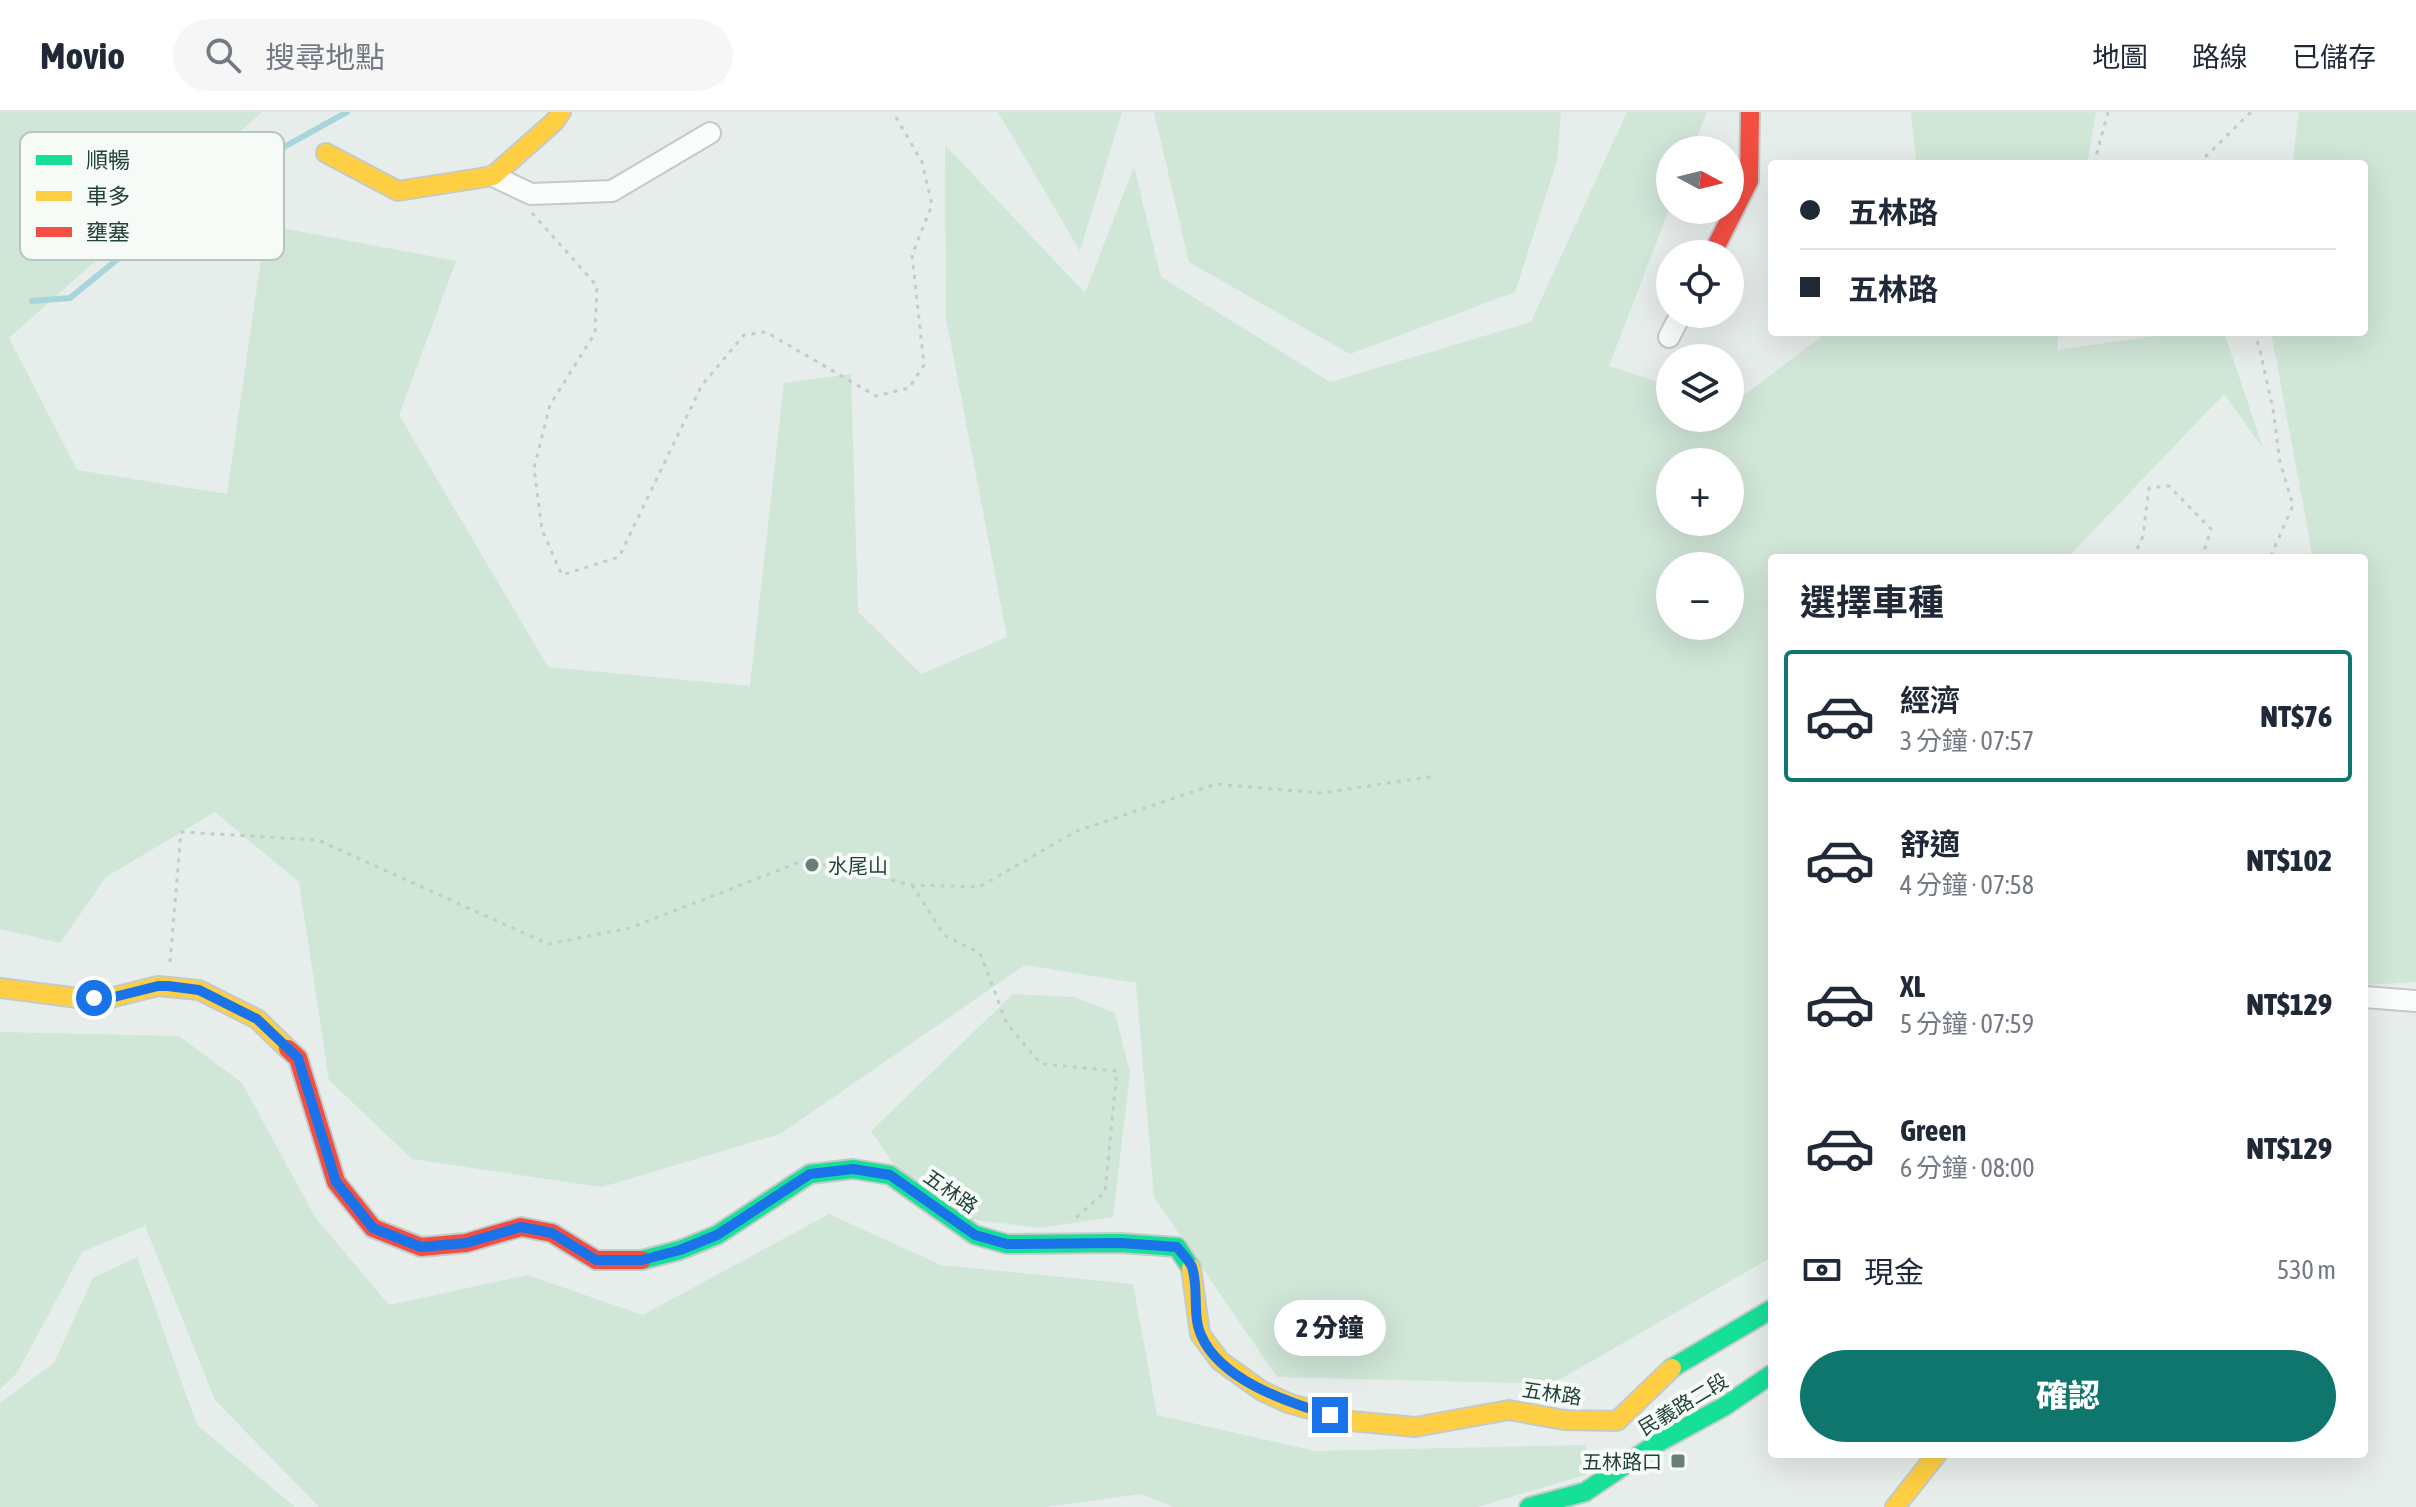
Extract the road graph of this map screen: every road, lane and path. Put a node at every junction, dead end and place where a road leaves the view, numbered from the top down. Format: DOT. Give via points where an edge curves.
graph roads {
  1 [pos="561,112"];
  2 [pos="893,112"];
  3 [pos="1750,112"];
  4 [pos="2108,112"];
  5 [pos="2251,112"];
  6 [pos="710,133"];
  7 [pos="326,153"];
  8 [pos="2095,160"];
  9 [pos="2202,160"];
  10 [pos="493,176"];
  11 [pos="531,194"];
  12 [pos="1719,240"];
  13 [pos="1674,328"];
  14 [pos="2254,336"];
  15 [pos="1669,337"];
  16 [pos="2135,554"];
  17 [pos="2203,554"];
  18 [pos="2272,554"];
  19 [pos="1436,776"];
  20 [pos="912,885"];
  21 [pos="168,986"];
  22 [pos="0,988"];
  23 [pos="2368,997"];
  24 [pos="2416,1001"];
  25 [pos="1047,1243"];
  26 [pos="1768,1311"];
  27 [pos="1768,1377"];
  28 [pos="1934,1458"];
  29 [pos="1529,1507"];
  30 [pos="1895,1507"];
  1 -- 10 [label="main road"];
  2 -- 11 [label="path" via="922,162 932,205 912,255 924,365 909,388 876,396 766,332 744,335 702,385 619,557 562,575 542,530 534,468 550,405 595,333 597,286 532,214"];
  3 -- 12 [label="main road" via="1749,181"];
  4 -- 8 [label="path"];
  5 -- 9 [label="path"];
  6 -- 11 [label="street" via="612,191"];
  7 -- 10 [label="main road" via="398,191"];
  10 -- 11 [label="street"];
  13 -- 15 [label="street"];
  14 -- 18 [label="path" via="2293,505"];
  16 -- 17 [label="path" via="2143,536 2149,488 2169,486 2211,529"];
  19 -- 20 [label="path" via="1321,793 1216,784 1077,831 979,887"];
  20 -- 21 [label="path" via="805,860 630,928 548,944 318,840 181,832"];
  20 -- 25 [label="path" via="944,935 980,953 1007,1024 1041,1064 1117,1071 1105,1192"];
  21 -- 22 [label="main road, 五林路" via="110,998"];
  21 -- 25 [label="main road, 五林路" via="199,990 257,1019 298,1058 336,1182 373,1228 421,1247 466,1243 521,1227 552,1233 596,1260 642,1260 717,1235 810,1174 853,1169 890,1175 975,1235 1007,1244"];
  23 -- 24 [label="street"];
  25 -- 26 [label="main road, 五林路" via="1177,1247 1191,1266 1200,1334 1220,1361 1288,1403 1351,1421 1415,1427 1509,1410 1564,1420 1617,1421 1667,1371"];
  27 -- 29 [label="main road, 民義路二段" via="1585,1492"];
  28 -- 30 [label="main road"];
}
